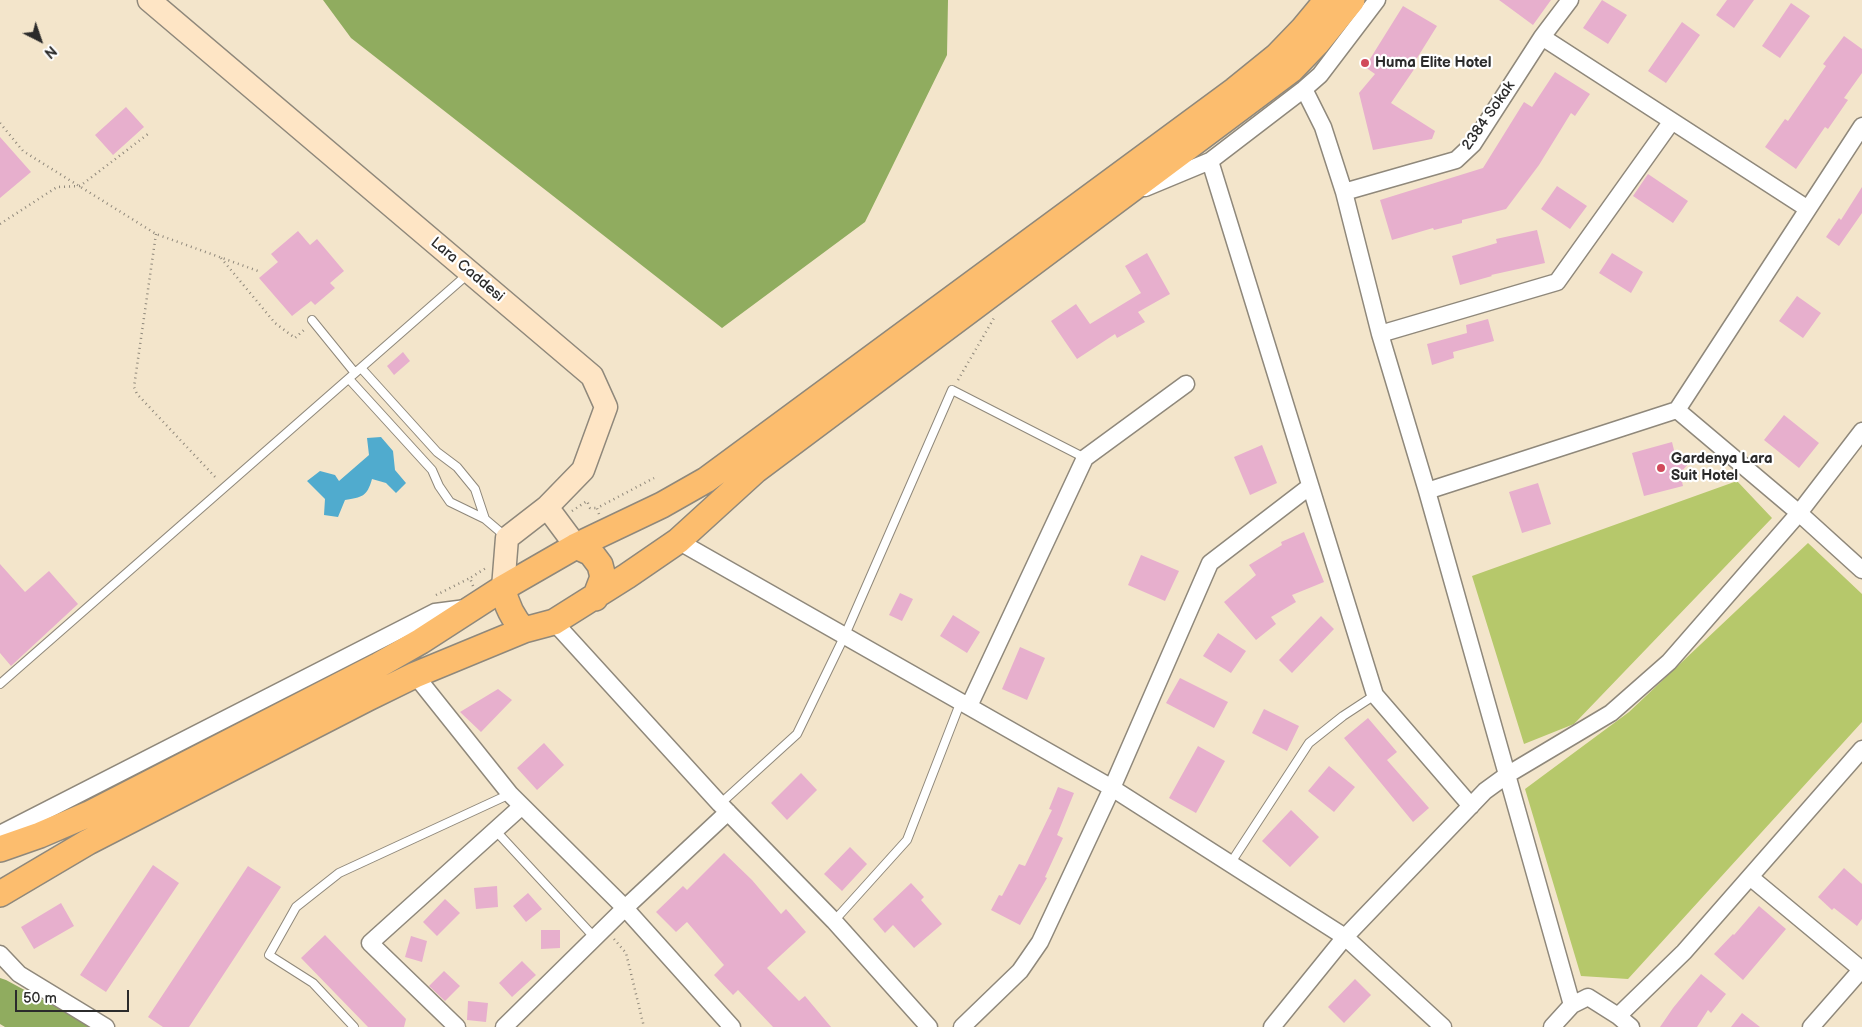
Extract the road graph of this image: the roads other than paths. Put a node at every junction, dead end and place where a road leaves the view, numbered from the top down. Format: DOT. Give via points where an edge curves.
graph roads {
  1 [pos="149,0"];
  2 [pos="1327,0"];
  3 [pos="1352,0"];
  4 [pos="1377,0"];
  5 [pos="1570,0"];
  6 [pos="1542,37"];
  7 [pos="1304,90"];
  8 [pos="1672,121"];
  9 [pos="1862,126"];
  10 [pos="1855,151"];
  11 [pos="1210,161"];
  12 [pos="1344,192"];
  13 [pos="1118,200"];
  14 [pos="1808,209"];
  15 [pos="470,272"];
  16 [pos="313,321"];
  17 [pos="1380,334"];
  18 [pos="358,370"];
  19 [pos="348,379"];
  20 [pos="1186,384"];
  21 [pos="1677,410"];
  22 [pos="1862,431"];
  23 [pos="1085,458"];
  24 [pos="1310,487"];
  25 [pos="1428,490"];
  26 [pos="547,507"];
  27 [pos="1799,513"];
  28 [pos="484,519"];
  29 [pos="507,538"];
  30 [pos="678,541"];
  31 [pos="576,546"];
  32 [pos="1862,570"];
  33 [pos="503,588"];
  34 [pos="595,598"];
  35 [pos="473,607"];
  36 [pos="554,622"];
  37 [pos="524,630"];
  38 [pos="845,635"];
  39 [pos="415,675"];
  40 [pos="0,684"];
  41 [pos="1375,695"];
  42 [pos="965,704"];
  43 [pos="1862,749"];
  44 [pos="1856,768"];
  45 [pos="1507,775"];
  46 [pos="1112,788"];
  47 [pos="510,794"];
  48 [pos="522,806"];
  49 [pos="1471,806"];
  50 [pos="724,808"];
  51 [pos="495,830"];
  52 [pos="0,834"];
  53 [pos="0,849"];
  54 [pos="1230,864"];
  55 [pos="1750,877"];
  56 [pos="0,894"];
  57 [pos="625,908"];
  58 [pos="834,921"];
  59 [pos="600,933"];
  60 [pos="1344,937"];
  61 [pos="0,954"];
  62 [pos="1862,970"];
  63 [pos="1572,1005"];
  64 [pos="1618,1016"];
  65 [pos="106,1027"];
  66 [pos="354,1027"];
  67 [pos="457,1027"];
  68 [pos="504,1027"];
  69 [pos="732,1027"];
  70 [pos="929,1027"];
  71 [pos="962,1027"];
  72 [pos="1272,1027"];
  73 [pos="1443,1027"];
  74 [pos="1552,1027"];
  75 [pos="1631,1027"];
  76 [pos="1811,1027"];
  1 -- 15 [label="street, Lara Caddesi"];
  2 -- 31 [label="main road" via="1277,56 1235,90 752,448 669,501"];
  3 -- 13 [label="main road" via="1291,70"];
  4 -- 7 [label="street" via="1320,75"];
  5 -- 6 [label="street, 2384 Sokak"];
  6 -- 8 [label="street"];
  6 -- 12 [label="street, 2384 Sokak" via="1473,144 1456,160"];
  7 -- 11 [label="street"];
  7 -- 12 [label="street" via="1322,127"];
  8 -- 14 [label="street"];
  8 -- 17 [label="street" via="1557,282"];
  9 -- 10 [label="street"];
  10 -- 14 [label="street"];
  11 -- 13 [label="street"];
  11 -- 24 [label="street"];
  12 -- 17 [label="street"];
  13 -- 30 [label="main road" via="756,470"];
  14 -- 21 [label="street"];
  15 -- 18 [label="lane"];
  15 -- 26 [label="street, Lara Caddesi" via="592,376 606,407 583,470"];
  16 -- 18 [label="lane"];
  17 -- 25 [label="street"];
  18 -- 19 [label="lane"];
  18 -- 28 [label="lane" via="437,452 457,467 474,489"];
  19 -- 28 [label="lane" via="432,470 450,502"];
  19 -- 40 [label="lane"];
  20 -- 23 [label="street"];
  21 -- 25 [label="street"];
  21 -- 27 [label="street"];
  22 -- 27 [label="street"];
  23 -- 38 [label="lane" via="952,390"];
  23 -- 42 [label="street"];
  24 -- 41 [label="street"];
  24 -- 46 [label="street" via="1210,563"];
  25 -- 45 [label="street"];
  26 -- 29 [label="street, Lara Caddesi"];
  26 -- 31 [label="street"];
  27 -- 32 [label="street"];
  27 -- 45 [label="street" via="1669,662 1611,714"];
  28 -- 29 [label="lane"];
  29 -- 33 [label="street"];
  30 -- 34 [label="main road"];
  30 -- 38 [label="street"];
  31 -- 33 [label="main road"];
  31 -- 34 [label="main road" via="591,553 600,565 603,577"];
  33 -- 35 [label="main road"];
  33 -- 37 [label="main road" via="509,610"];
  34 -- 36 [label="main road"];
  35 -- 52 [label="street" via="435,612"];
  35 -- 53 [label="main road" via="379,665 89,814"];
  36 -- 37 [label="main road"];
  36 -- 50 [label="street"];
  37 -- 39 [label="main road"];
  38 -- 42 [label="street"];
  38 -- 50 [label="lane" via="797,734"];
  39 -- 47 [label="street"];
  39 -- 56 [label="main road" via="88,842"];
  41 -- 49 [label="street"];
  41 -- 54 [label="lane" via="1309,743"];
  42 -- 46 [label="street"];
  42 -- 58 [label="lane" via="907,840"];
  43 -- 44 [label="street"];
  44 -- 55 [label="street"];
  45 -- 49 [label="street"];
  45 -- 63 [label="street"];
  46 -- 54 [label="street"];
  46 -- 71 [label="street" via="1040,942 1020,971"];
  47 -- 48 [label="street"];
  47 -- 66 [label="lane" via="339,873 296,907 269,955 313,983"];
  48 -- 51 [label="street"];
  48 -- 57 [label="street"];
  49 -- 60 [label="street"];
  50 -- 57 [label="street"];
  50 -- 58 [label="street"];
  51 -- 59 [label="lane"];
  51 -- 67 [label="street" via="370,943"];
  54 -- 60 [label="street"];
  55 -- 62 [label="street"];
  55 -- 64 [label="street" via="1684,952"];
  57 -- 59 [label="street"];
  57 -- 69 [label="street"];
  58 -- 70 [label="street"];
  59 -- 68 [label="street"];
  60 -- 72 [label="street"];
  60 -- 73 [label="street"];
  61 -- 65 [label="street" via="19,974"];
  62 -- 76 [label="street"];
  63 -- 64 [label="street" via="1588,998"];
  63 -- 74 [label="street"];
  64 -- 75 [label="street"];
}
